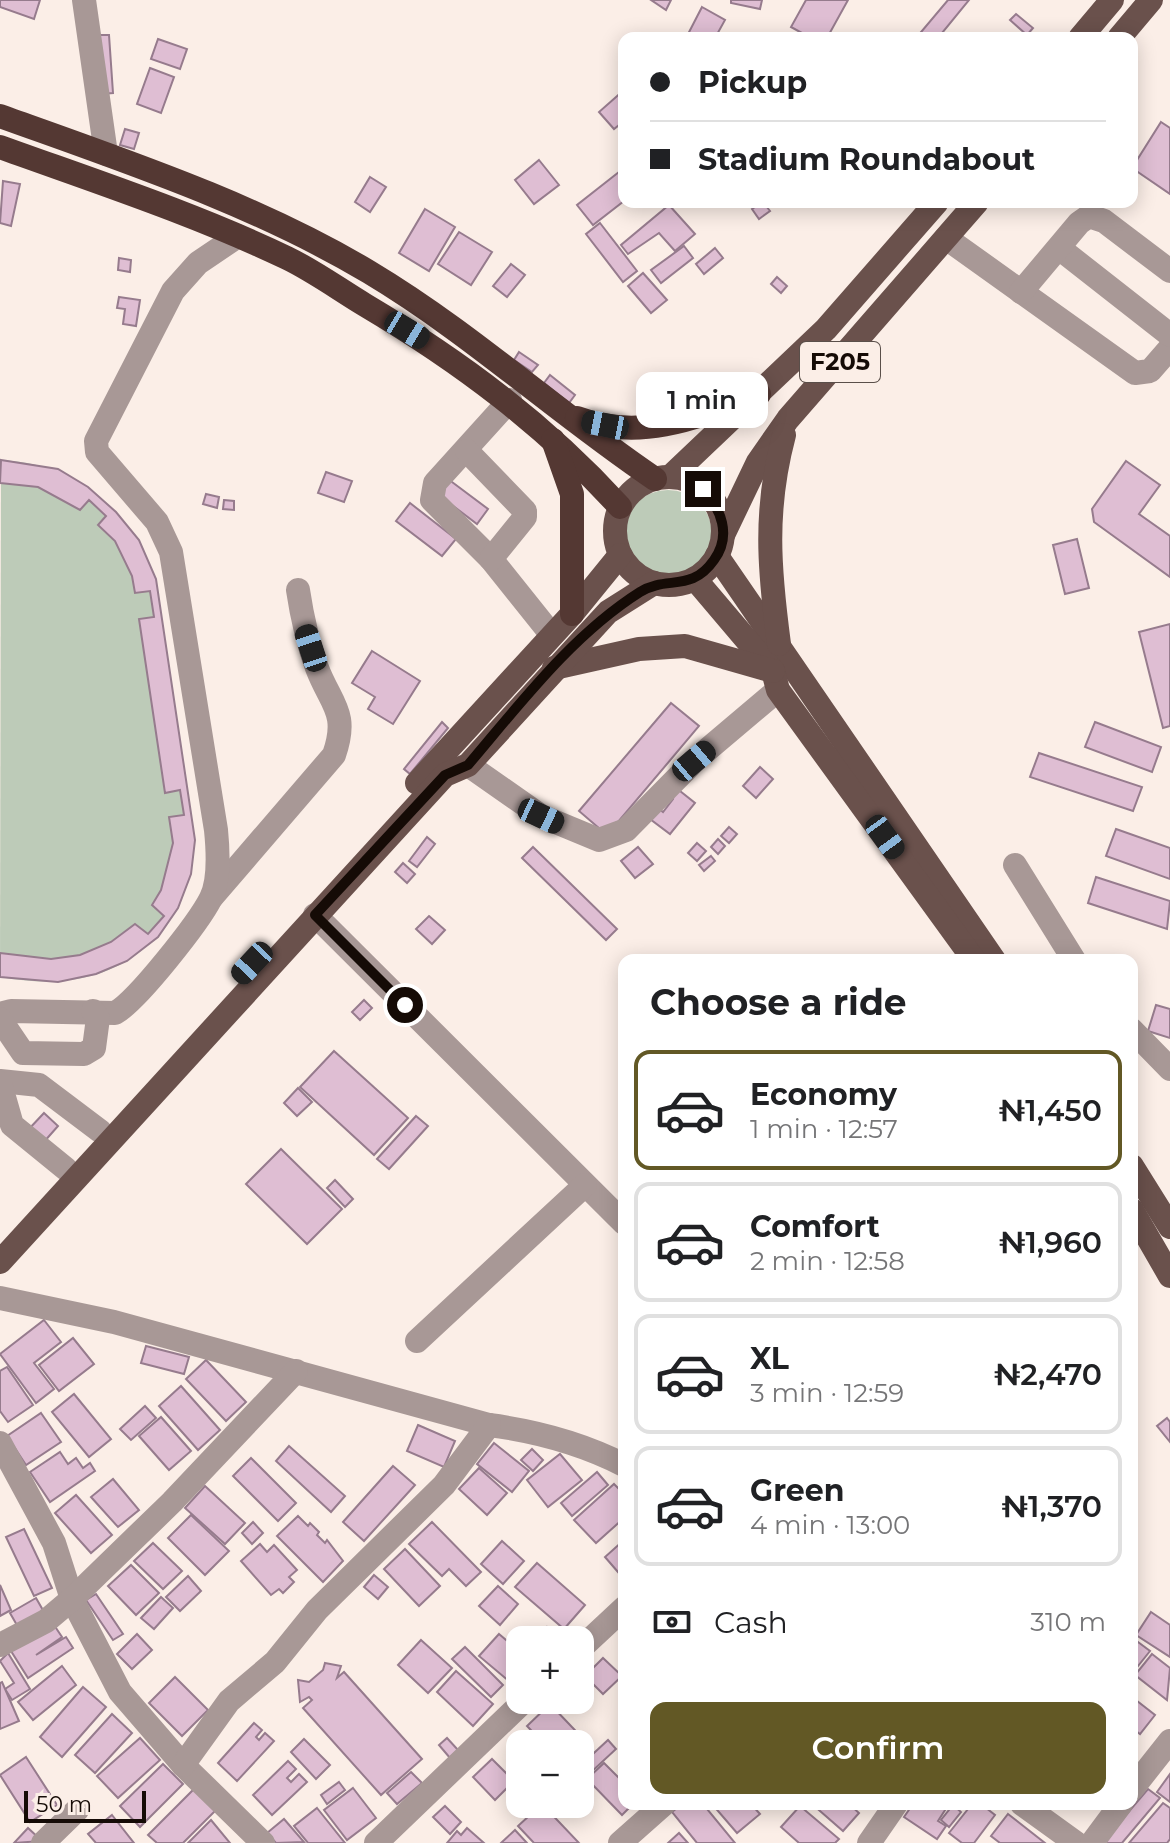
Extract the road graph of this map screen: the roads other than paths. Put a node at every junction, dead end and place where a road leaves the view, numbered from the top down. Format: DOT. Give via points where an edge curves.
graph roads {
  1 [pos="84,0"];
  2 [pos="1112,0"];
  3 [pos="1151,0"];
  4 [pos="1085,32"];
  5 [pos="1124,32"];
  6 [pos="0,116"];
  7 [pos="0,147"];
  8 [pos="106,154"];
  9 [pos="932,208"];
  10 [pos="972,208"];
  11 [pos="238,236"];
  12 [pos="946,238"];
  13 [pos="1059,248"];
  14 [pos="1170,271"];
  15 [pos="1021,292"];
  16 [pos="1170,335"];
  17 [pos="1170,348"];
  18 [pos="759,394"];
  19 [pos="510,400"];
  20 [pos="564,413"];
  21 [pos="788,419"];
  22 [pos="552,437"];
  23 [pos="467,451"];
  24 [pos="662,478"];
  25 [pos="620,507"];
  26 [pos="720,546"];
  27 [pos="620,555"];
  28 [pos="491,559"];
  29 [pos="695,579"];
  30 [pos="654,583"];
  31 [pos="298,590"];
  32 [pos="572,614"];
  33 [pos="551,634"];
  34 [pos="554,668"];
  35 [pos="777,671"];
  36 [pos="468,765"];
  37 [pos="1015,865"];
  38 [pos="212,897"];
  39 [pos="315,915"];
  40 [pos="970,954"];
  41 [pos="989,954"];
  42 [pos="1070,954"];
  43 [pos="93,1011"];
  44 [pos="0,1017"];
  45 [pos="1138,1036"];
  46 [pos="1170,1069"];
  47 [pos="0,1082"];
  48 [pos="100,1131"];
  49 [pos="66,1169"];
  50 [pos="1138,1176"];
  51 [pos="585,1185"];
  52 [pos="618,1217"];
  53 [pos="1138,1220"];
  54 [pos="1170,1227"];
  55 [pos="0,1242"];
  56 [pos="0,1262"];
  57 [pos="1170,1276"];
  58 [pos="0,1298"];
  59 [pos="417,1341"];
  60 [pos="296,1371"];
  61 [pos="489,1425"];
  62 [pos="0,1443"];
  63 [pos="618,1462"];
  64 [pos="72,1599"];
  65 [pos="618,1614"];
  66 [pos="594,1636"];
  67 [pos="0,1645"];
  68 [pos="510,1714"];
  69 [pos="1170,1741"];
  70 [pos="183,1765"];
  71 [pos="1138,1781"];
  72 [pos="77,1810"];
  73 [pos="657,1810"];
  74 [pos="892,1810"];
  75 [pos="1030,1810"];
  76 [pos="1117,1810"];
  77 [pos="43,1843"];
  78 [pos="263,1843"];
  79 [pos="376,1843"];
  80 [pos="620,1843"];
  81 [pos="869,1843"];
  82 [pos="1076,1843"];
  83 [pos="1092,1843"];
  1 -- 8 [label="street"];
  2 -- 4 [label="main road"];
  3 -- 5 [label="main road"];
  6 -- 8 [label="highway"];
  7 -- 11 [label="highway"];
  8 -- 20 [label="highway" via="331,250 451,324"];
  9 -- 18 [label="main road, F205" via="826,329"];
  10 -- 12 [label="main road, F205"];
  11 -- 19 [label="highway" via="291,260 429,343"];
  11 -- 38 [label="street" via="198,263 173,291 96,441 97,452 157,522 171,552 216,830"];
  12 -- 15 [label="street"];
  12 -- 21 [label="main road, F205"];
  13 -- 14 [label="street" via="1084,219 1097,217"];
  13 -- 15 [label="street"];
  13 -- 16 [label="street"];
  15 -- 17 [label="street" via="1135,373 1150,371"];
  18 -- 20 [label="highway" via="662,427 623,429"];
  18 -- 24 [label="main road, F205"];
  19 -- 22 [label="highway"];
  19 -- 23 [label="street"];
  20 -- 24 [label="highway"];
  21 -- 26 [label="main road, F205" via="758,462"];
  21 -- 35 [label="main road" via="768,515"];
  22 -- 25 [label="highway"];
  22 -- 32 [label="highway" via="572,494"];
  23 -- 28 [label="street" via="525,511"];
  23 -- 28 [label="street" via="435,483 432,500"];
  24 -- 25 [label="main road, F205" via="641,485"];
  24 -- 26 [label="main road" via="695,484 715,501 722,518"];
  25 -- 27 [label="main road" via="614,531"];
  26 -- 29 [label="main road, F205"];
  26 -- 35 [label="main road"];
  27 -- 30 [label="main road" via="640,577"];
  27 -- 32 [label="main road"];
  28 -- 33 [label="street"];
  29 -- 30 [label="main road" via="668,586"];
  29 -- 35 [label="main road"];
  30 -- 34 [label="main road" via="608,612"];
  31 -- 38 [label="street" via="303,624 318,671 339,707 342,734 334,755"];
  32 -- 33 [label="main road"];
  33 -- 48 [label="main road"];
  34 -- 35 [label="main road" via="639,649 685,646"];
  34 -- 36 [label="main road"];
  35 -- 36 [label="street" via="626,830 599,840 541,816"];
  35 -- 40 [label="main road"];
  35 -- 41 [label="main road"];
  36 -- 39 [label="main road" via="445,775"];
  37 -- 42 [label="street"];
  38 -- 43 [label="street" via="140,995 115,1013"];
  39 -- 51 [label="street"];
  39 -- 56 [label="main road"];
  43 -- 44 [label="street" via="11,1011"];
  43 -- 44 [label="street" via="98,1018 94,1048 84,1054 23,1053"];
  45 -- 46 [label="street"];
  47 -- 48 [label="street" via="39,1085"];
  47 -- 49 [label="street" via="12,1125"];
  48 -- 49 [label="main road"];
  49 -- 55 [label="main road"];
  50 -- 54 [label="main road"];
  51 -- 52 [label="street"];
  51 -- 59 [label="street"];
  53 -- 57 [label="main road"];
  58 -- 60 [label="street"];
  60 -- 61 [label="street"];
  60 -- 64 [label="street"];
  61 -- 63 [label="street" via="574,1444"];
  61 -- 70 [label="street" via="444,1485 317,1610 275,1662 229,1701"];
  62 -- 64 [label="street" via="54,1543"];
  64 -- 67 [label="street" via="46,1621"];
  64 -- 70 [label="street" via="120,1692"];
  65 -- 66 [label="street"];
  68 -- 79 [label="street"];
  69 -- 71 [label="street"];
  70 -- 78 [label="street"];
  72 -- 77 [label="street"];
  73 -- 80 [label="street"];
  74 -- 81 [label="street"];
  75 -- 82 [label="street"];
  76 -- 83 [label="street"];
}
